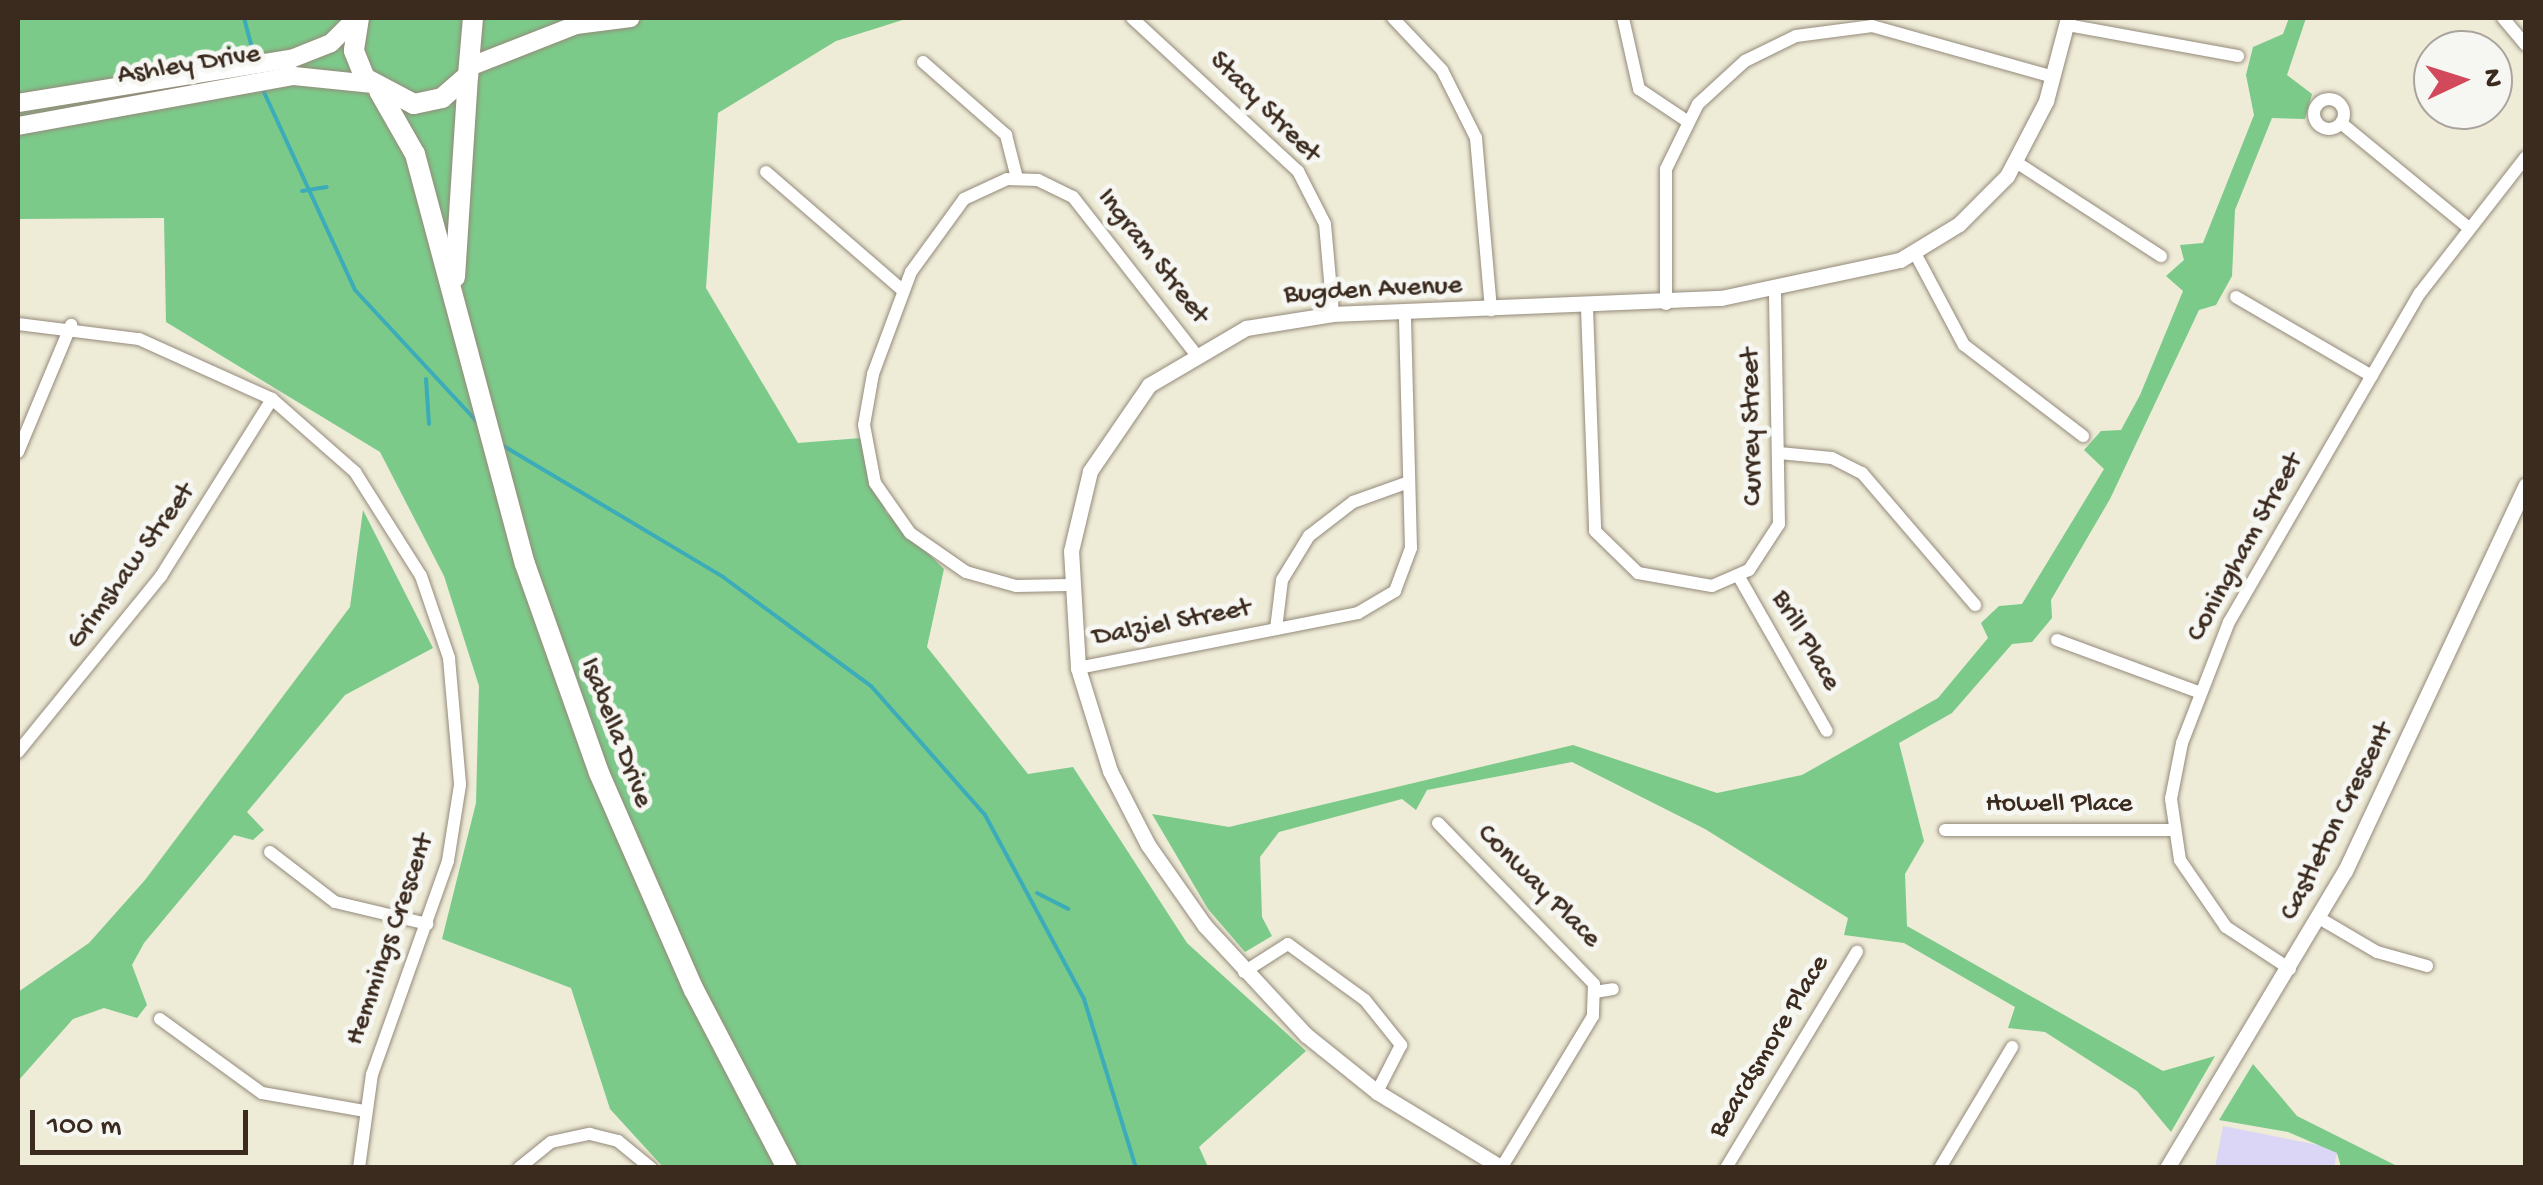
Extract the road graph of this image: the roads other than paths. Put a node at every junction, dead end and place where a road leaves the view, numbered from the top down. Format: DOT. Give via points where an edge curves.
graph roads {
  1 [pos="357,18"];
  2 [pos="473,18"];
  3 [pos="631,18"];
  4 [pos="1132,18"];
  5 [pos="1393,18"];
  6 [pos="1623,18"];
  7 [pos="2503,18"];
  8 [pos="2067,21"];
  9 [pos="1829,22"];
  10 [pos="2526,45"];
  11 [pos="2238,56"];
  12 [pos="923,62"];
  13 [pos="292,68"];
  14 [pos="471,70"];
  15 [pos="2054,78"];
  16 [pos="208,80"];
  17 [pos="375,87"];
  18 [pos="18,104"];
  19 [pos="1686,121"];
  20 [pos="2341,123"];
  21 [pos="18,126"];
  22 [pos="2526,157"];
  23 [pos="2016,162"];
  24 [pos="766,172"];
  25 [pos="1018,178"];
  26 [pos="2465,226"];
  27 [pos="1914,253"];
  28 [pos="2161,256"];
  29 [pos="902,290"];
  30 [pos="1775,290"];
  31 [pos="454,294"];
  32 [pos="2236,297"];
  33 [pos="1666,304"];
  34 [pos="1586,308"];
  35 [pos="1491,310"];
  36 [pos="1405,312"];
  37 [pos="1333,314"];
  38 [pos="18,324"];
  39 [pos="72,325"];
  40 [pos="1194,352"];
  41 [pos="2372,376"];
  42 [pos="272,399"];
  43 [pos="2083,436"];
  44 [pos="18,452"];
  45 [pos="1779,453"];
  46 [pos="1409,482"];
  47 [pos="2526,485"];
  48 [pos="1739,576"];
  49 [pos="1069,585"];
  50 [pos="1975,605"];
  51 [pos="1276,629"];
  52 [pos="2058,640"];
  53 [pos="1078,668"];
  54 [pos="2198,692"];
  55 [pos="1827,731"];
  56 [pos="18,752"];
  57 [pos="1438,823"];
  58 [pos="1945,830"];
  59 [pos="2173,830"];
  60 [pos="270,852"];
  61 [pos="2318,918"];
  62 [pos="427,924"];
  63 [pos="1857,952"];
  64 [pos="2427,966"];
  65 [pos="2290,969"];
  66 [pos="1244,972"];
  67 [pos="1613,989"];
  68 [pos="1595,992"];
  69 [pos="160,1018"];
  70 [pos="2012,1048"];
  71 [pos="1376,1092"];
  72 [pos="365,1112"];
  73 [pos="359,1168"];
  74 [pos="519,1168"];
  75 [pos="652,1168"];
  76 [pos="787,1168"];
  77 [pos="1502,1168"];
  78 [pos="1726,1168"];
  79 [pos="1940,1168"];
  80 [pos="2167,1168"];
  1 -- 13 [label="main road, Ashley Drive"];
  1 -- 17 [label="main road, Isabella Drive" via="354,52"];
  2 -- 14 [label="main road, Isabella Drive"];
  3 -- 14 [label="main road" via="576,25"];
  4 -- 37 [label="street, Stacy Street" via="1298,171 1325,224"];
  5 -- 35 [label="street" via="1442,70 1476,138"];
  6 -- 19 [label="street" via="1639,89"];
  7 -- 10 [label="street"];
  8 -- 11 [label="street"];
  8 -- 15 [label="street, Bugden Avenue"];
  9 -- 15 [label="street" via="1913,34"];
  9 -- 19 [label="street" via="1745,61"];
  12 -- 25 [label="street" via="1006,135"];
  13 -- 16 [label="main road, Ashley Drive"];
  13 -- 17 [label="main road, Ashley Drive"];
  14 -- 17 [label="main road" via="429,102"];
  14 -- 31 [label="main road, Isabella Drive"];
  15 -- 23 [label="street, Bugden Avenue"];
  16 -- 18 [label="main road, Ashley Drive"];
  16 -- 21 [label="main road, Ashley Drive"];
  17 -- 31 [label="main road, Isabella Drive" via="415,154"];
  19 -- 33 [label="street" via="1660,202"];
  20 -- 26 [label="street"];
  22 -- 26 [label="street, Coningham Street"];
  23 -- 27 [label="street, Bugden Avenue" via="1970,214"];
  23 -- 28 [label="street"];
  24 -- 29 [label="street"];
  25 -- 29 [label="street" via="964,199"];
  25 -- 40 [label="street, Ingram Street" via="1073,197"];
  26 -- 41 [label="street, Coningham Street"];
  27 -- 30 [label="street, Bugden Avenue"];
  27 -- 43 [label="street" via="1964,346"];
  29 -- 49 [label="street" via="864,426 875,483 910,533 966,572"];
  30 -- 33 [label="street, Bugden Avenue"];
  30 -- 45 [label="street, Currey Street"];
  31 -- 76 [label="main road, Isabella Drive" via="504,492 645,884"];
  32 -- 41 [label="street"];
  33 -- 34 [label="street, Bugden Avenue"];
  34 -- 35 [label="street, Bugden Avenue"];
  34 -- 48 [label="street" via="1592,512 1604,548 1674,584"];
  35 -- 36 [label="street, Bugden Avenue"];
  36 -- 37 [label="street, Bugden Avenue"];
  36 -- 46 [label="street, Dalziel Street"];
  37 -- 40 [label="street, Bugden Avenue" via="1246,328"];
  38 -- 39 [label="street, Hemmings Crescent"];
  39 -- 42 [label="street, Hemmings Crescent" via="178,352"];
  39 -- 44 [label="street"];
  40 -- 49 [label="street, Bugden Avenue" via="1149,386 1106,442 1074,520"];
  41 -- 54 [label="street, Coningham Street"];
  42 -- 56 [label="street, Grimshaw Street" via="162,576"];
  42 -- 62 [label="street, Hemmings Crescent" via="354,472 422,576 450,658 461,760 454,836"];
  45 -- 48 [label="street, Currey Street" via="1779,524"];
  45 -- 50 [label="street" via="1832,458 1862,473"];
  46 -- 51 [label="street, Dalziel Street" via="1354,502 1309,536 1282,580"];
  46 -- 51 [label="street, Dalziel Street" via="1410,566 1395,592 1358,613"];
  47 -- 61 [label="street, Castleton Crescent"];
  48 -- 55 [label="street, Brill Place"];
  49 -- 53 [label="street, Bugden Avenue"];
  51 -- 53 [label="street, Dalziel Street"];
  52 -- 54 [label="street"];
  53 -- 66 [label="street, Bugden Avenue" via="1110,771 1162,867"];
  54 -- 59 [label="street, Coningham Street" via="2176,769"];
  57 -- 68 [label="street, Conway Place" via="1587,969"];
  58 -- 59 [label="street, Howell Place"];
  59 -- 65 [label="street, Coningham Street" via="2203,902"];
  60 -- 62 [label="street" via="335,902"];
  61 -- 64 [label="street" via="2377,952"];
  61 -- 65 [label="street, Castleton Crescent"];
  62 -- 72 [label="street, Hemmings Crescent"];
  63 -- 78 [label="street, Beardsmore Place"];
  65 -- 80 [label="street, Castleton Crescent"];
  66 -- 71 [label="street, Bugden Avenue"];
  66 -- 71 [label="street" via="1288,944 1365,1000 1401,1046"];
  67 -- 68 [label="street, Conway Place"];
  68 -- 77 [label="street, Conway Place" via="1589,1024"];
  69 -- 72 [label="street" via="262,1093"];
  70 -- 79 [label="street"];
  71 -- 77 [label="street, Bugden Avenue"];
  72 -- 73 [label="street, Hemmings Crescent"];
  74 -- 75 [label="street" via="551,1142 590,1134 618,1141"];
}
